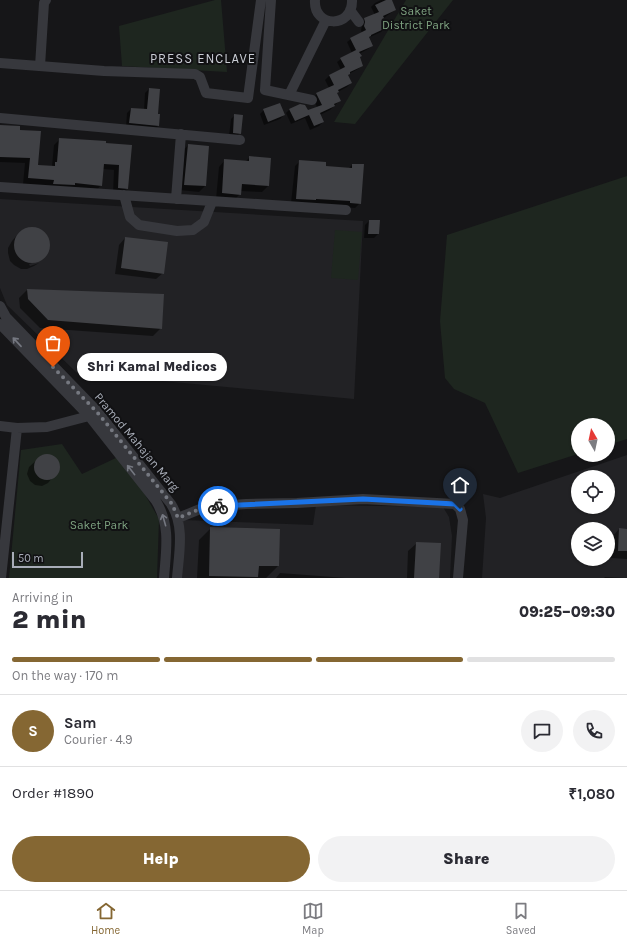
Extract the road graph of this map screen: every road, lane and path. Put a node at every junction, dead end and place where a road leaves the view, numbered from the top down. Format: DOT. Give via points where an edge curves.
graph roads {
  1 [pos="46,0"];
  2 [pos="261,0"];
  3 [pos="271,0"];
  4 [pos="315,0"];
  5 [pos="351,5"];
  6 [pos="326,20"];
  7 [pos="359,22"];
  8 [pos="0,63"];
  9 [pos="40,66"];
  10 [pos="289,95"];
  11 [pos="312,100"];
  12 [pos="0,118"];
  13 [pos="181,134"];
  14 [pos="240,140"];
  15 [pos="0,187"];
  16 [pos="124,196"];
  17 [pos="176,199"];
  18 [pos="212,202"];
  19 [pos="346,210"];
  20 [pos="0,306"];
  21 [pos="0,324"];
  22 [pos="93,414"];
  23 [pos="0,426"];
  24 [pos="17,428"];
  25 [pos="3,515"];
  26 [pos="178,518"];
  27 [pos="1,578"];
  28 [pos="164,578"];
  29 [pos="177,578"];
  30 [pos="458,578"];
  1 -- 9 [label="street"];
  2 -- 9 [label="street" via="248,98 206,93 200,77 196,74"];
  3 -- 10 [label="street" via="265,90"];
  4 -- 6 [label="street" via="316,11"];
  5 -- 6 [label="street" via="342,20"];
  5 -- 7 [label="street"];
  6 -- 10 [label="street"];
  8 -- 9 [label="street"];
  10 -- 11 [label="street"];
  12 -- 13 [label="street"];
  13 -- 14 [label="street"];
  13 -- 17 [label="street"];
  15 -- 16 [label="street"];
  16 -- 17 [label="street"];
  16 -- 18 [label="street" via="130,217 139,225 177,231 193,230 204,222"];
  17 -- 18 [label="street"];
  18 -- 19 [label="street"];
  20 -- 22 [label="street, Pramod Mahajan Marg" via="6,317"];
  22 -- 21 [label="street, Pramod Mahajan Marg, one-way"];
  22 -- 24 [label="street" via="47,427"];
  22 -- 26 [label="street, Pramod Mahajan Marg" via="172,504"];
  28 -- 22 [label="street, Pramod Mahajan Marg, one-way" via="167,532 160,508"];
  23 -- 24 [label="street"];
  24 -- 25 [label="street"];
  25 -- 27 [label="street"];
  26 -- 29 [label="street, Pramod Mahajan Marg" via="180,534"];
  26 -- 30 [label="street" via="205,507 246,504 363,499 455,504 460,509 463,520"];
}
